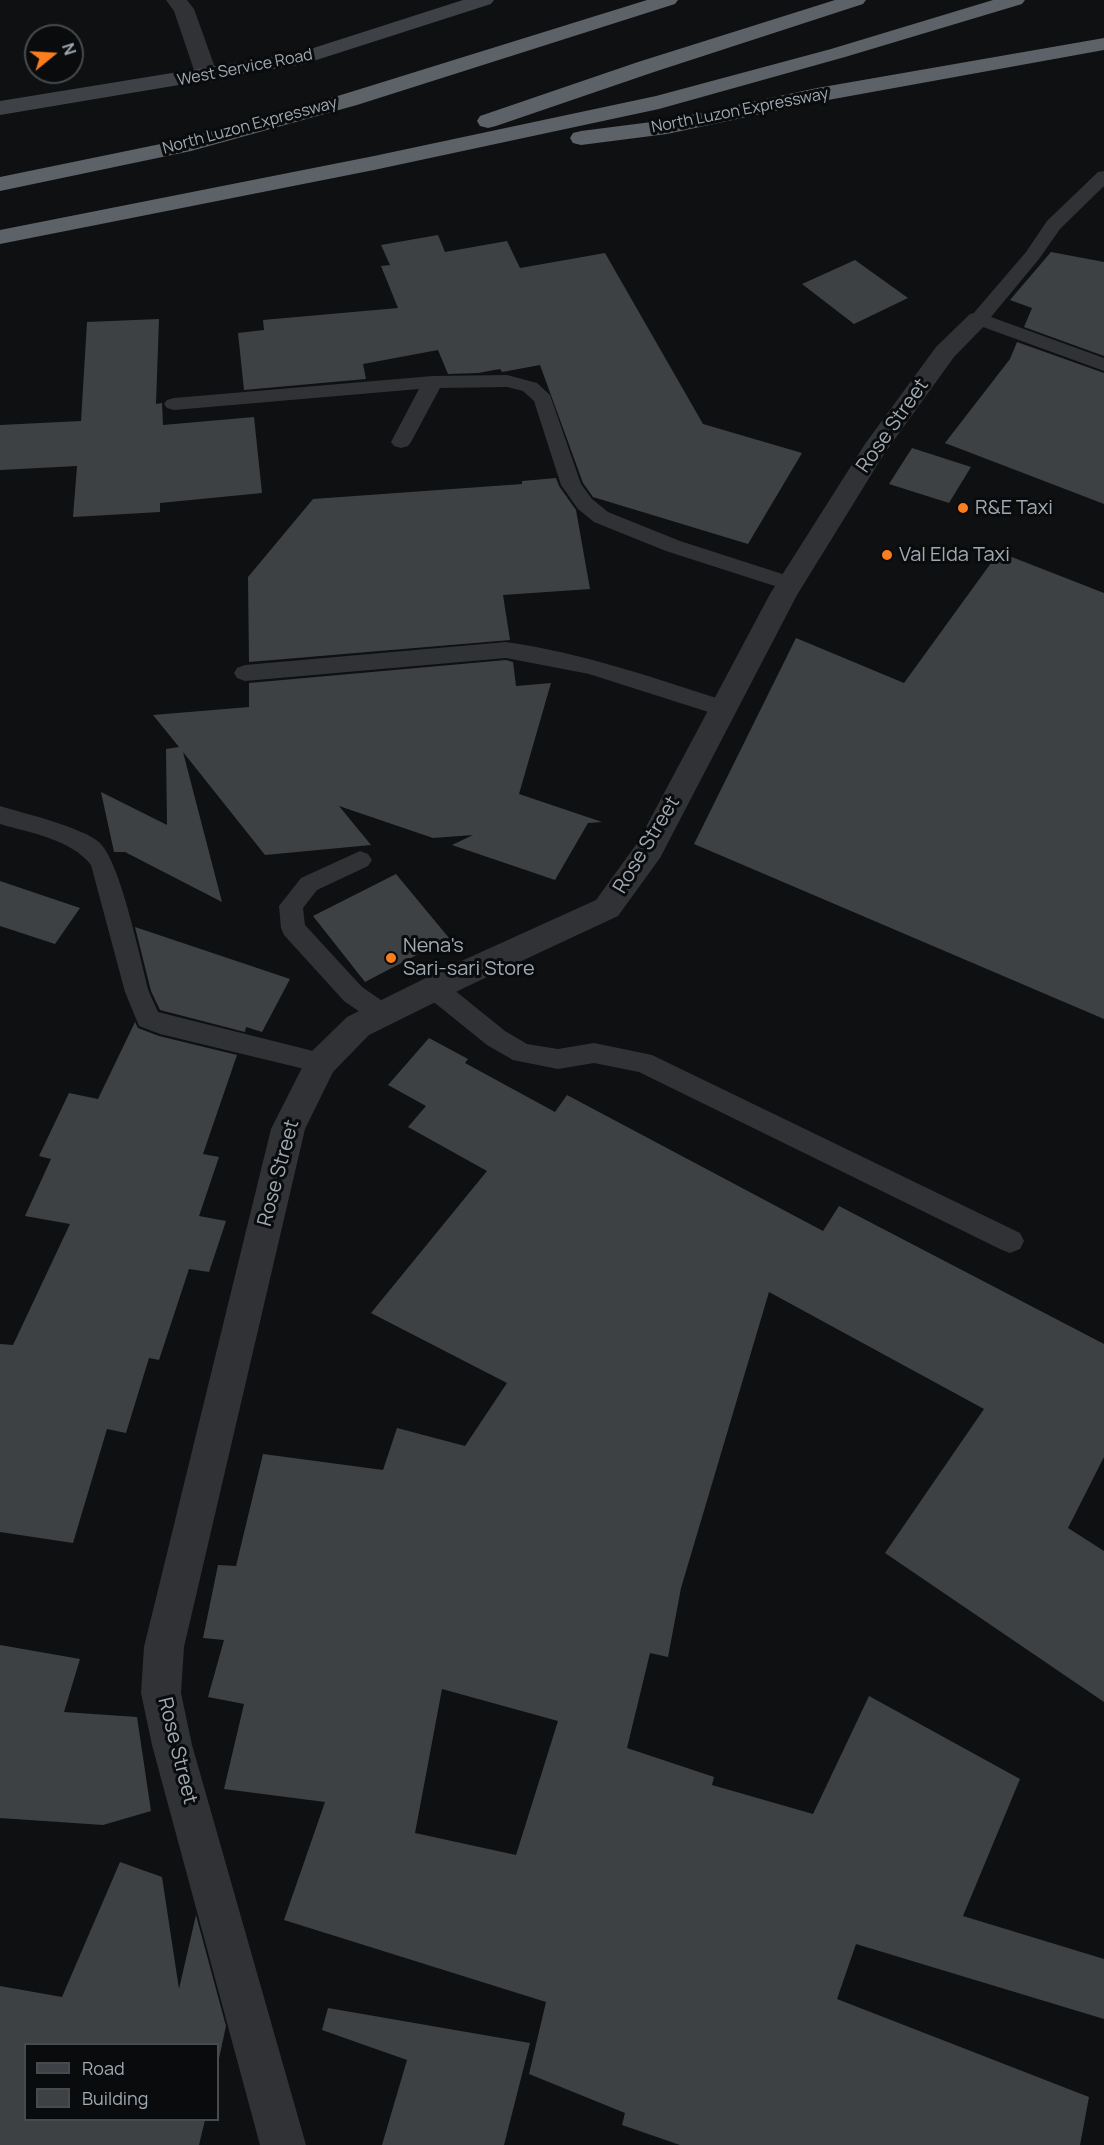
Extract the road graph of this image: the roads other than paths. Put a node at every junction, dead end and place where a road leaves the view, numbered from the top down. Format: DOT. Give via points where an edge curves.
graph roads {
  1 [pos="176,0"];
  2 [pos="484,0"];
  3 [pos="668,0"];
  4 [pos="856,0"];
  5 [pos="1015,0"];
  6 [pos="1104,44"];
  7 [pos="207,76"];
  8 [pos="0,108"];
  9 [pos="183,146"];
  10 [pos="374,164"];
  11 [pos="0,171"];
  12 [pos="1104,176"];
  13 [pos="0,184"];
  14 [pos="0,237"];
  15 [pos="979,319"];
  16 [pos="1104,365"];
  17 [pos="433,382"];
  18 [pos="174,404"];
  19 [pos="401,442"];
  20 [pos="791,584"];
  21 [pos="245,673"];
  22 [pos="724,709"];
  23 [pos="0,815"];
  24 [pos="360,860"];
  25 [pos="434,988"];
  26 [pos="382,1014"];
  27 [pos="321,1063"];
  28 [pos="1010,1241"];
  29 [pos="284,2145"];
  1 -- 7 [label="street" via="184,9"];
  2 -- 7 [label="main road, West Service Road" via="304,58"];
  3 -- 9 [label="highway, North Luzon Expressway" via="349,100"];
  4 -- 10 [label="highway, North Luzon Expressway" via="532,105"];
  5 -- 10 [label="highway, North Luzon Expressway" via="659,102"];
  6 -- 10 [label="highway, North Luzon Expressway" via="816,95 667,127"];
  7 -- 8 [label="main road, West Service Road"];
  9 -- 11 [label="highway"];
  9 -- 13 [label="highway, North Luzon Expressway"];
  10 -- 14 [label="highway, North Luzon Expressway"];
  12 -- 15 [label="lane" via="1053,225"];
  15 -- 16 [label="lane"];
  15 -- 20 [label="street, Rose Street" via="945,352 874,450"];
  17 -- 18 [label="lane"];
  17 -- 19 [label="lane"];
  17 -- 20 [label="lane" via="507,381 530,387 543,399 571,485 601,517 673,546"];
  20 -- 22 [label="street, Rose Street"];
  21 -- 22 [label="lane" via="506,650 544,654 598,668"];
  22 -- 25 [label="street, Rose Street" via="649,850 607,908"];
  23 -- 27 [label="lane" via="75,839 91,848 102,863 148,1019"];
  24 -- 26 [label="lane" via="309,884 291,906 293,928 353,994"];
  25 -- 26 [label="street, Rose Street"];
  25 -- 28 [label="lane" via="496,1038 522,1053 558,1059 594,1053 643,1062"];
  26 -- 27 [label="street, Rose Street" via="358,1026"];
  27 -- 29 [label="street, Rose Street" via="288,1129 164,1647 161,1693 172,1745"];
}
